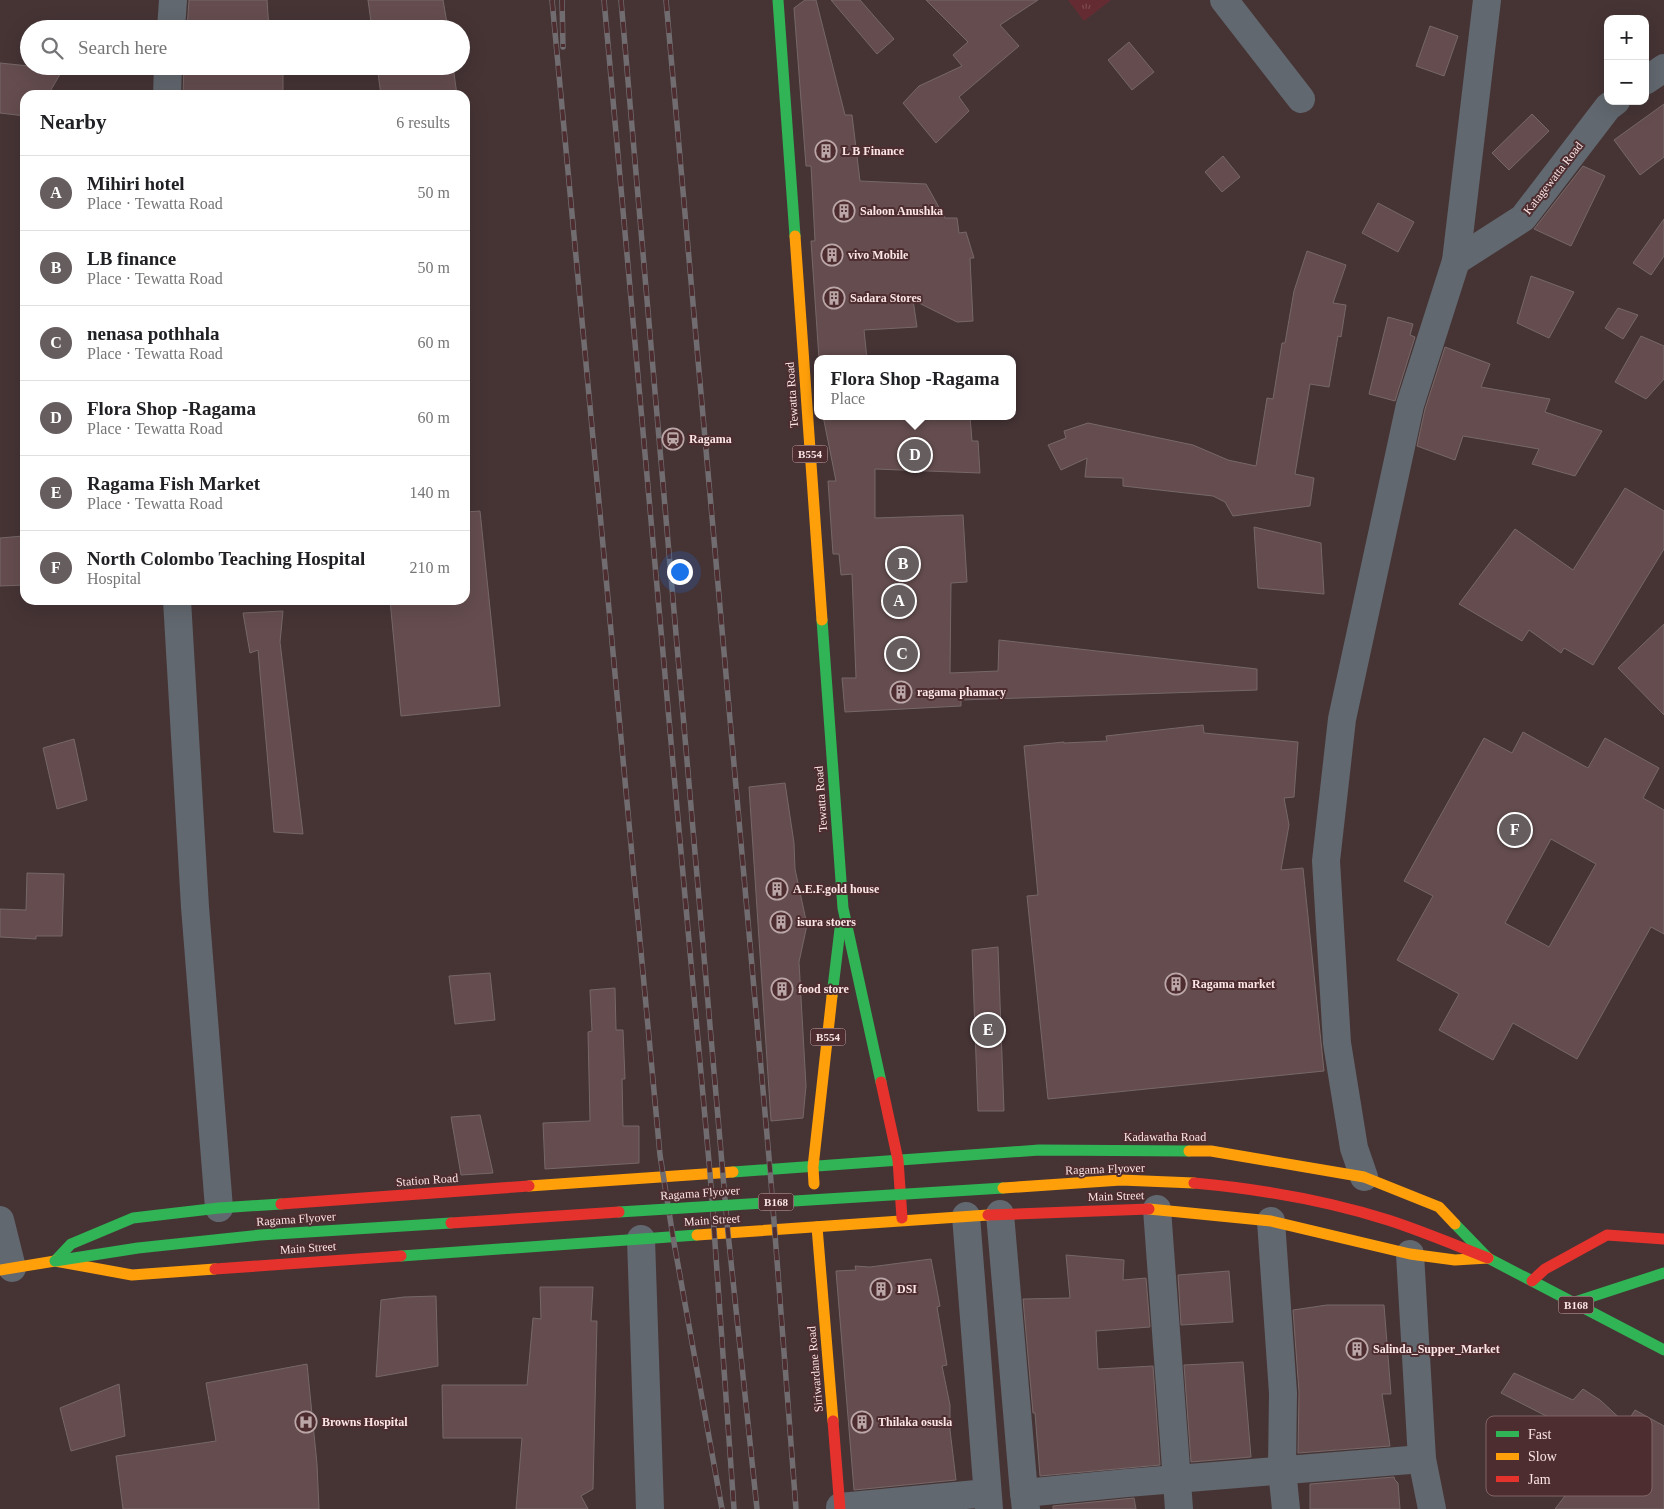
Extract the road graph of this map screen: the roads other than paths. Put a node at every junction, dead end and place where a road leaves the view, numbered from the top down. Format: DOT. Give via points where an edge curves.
graph roads {
  1 [pos="173,0"];
  2 [pos="778,0"];
  3 [pos="1224,0"];
  4 [pos="1487,0"];
  5 [pos="172,20"];
  6 [pos="1664,68"];
  7 [pos="168,75"];
  8 [pos="1649,78"];
  9 [pos="167,90"];
  10 [pos="1301,99"];
  11 [pos="1611,105"];
  12 [pos="1456,260"];
  13 [pos="177,605"];
  14 [pos="843,908"];
  15 [pos="898,1160"];
  16 [pos="813,1167"];
  17 [pos="1364,1177"];
  18 [pos="219,1208"];
  19 [pos="1157,1209"];
  20 [pos="1000,1214"];
  21 [pos="966,1216"];
  22 [pos="817,1218"];
  23 [pos="0,1220"];
  24 [pos="902,1220"];
  25 [pos="1271,1221"];
  26 [pos="641,1239"];
  27 [pos="1664,1239"];
  28 [pos="1410,1254"];
  29 [pos="1488,1258"];
  30 [pos="54,1261"];
  31 [pos="6,1269"];
  32 [pos="1664,1273"];
  33 [pos="1532,1281"];
  34 [pos="1572,1303"];
  35 [pos="1664,1350"];
  36 [pos="1422,1459"];
  37 [pos="1282,1470"];
  38 [pos="1177,1478"];
  39 [pos="988,1501"];
  40 [pos="1025,1501"];
  41 [pos="840,1508"];
  42 [pos="650,1509"];
  43 [pos="1179,1509"];
  44 [pos="1286,1509"];
  45 [pos="1432,1509"];
  1 -- 5 [label="street"];
  2 -- 14 [label="main road, Tewatta Road / B554"];
  3 -- 10 [label="street"];
  4 -- 12 [label="street"];
  6 -- 8 [label="street"];
  7 -- 9 [label="street"];
  11 -- 12 [label="street, Katagewatta Road" via="1523,218"];
  12 -- 17 [label="street" via="1410,405 1342,719 1326,861 1337,1043 1354,1148"];
  13 -- 18 [label="street" via="195,907"];
  14 -- 15 [label="main road, Tewatta Road / B554"];
  14 -- 16 [label="main road, Tewatta Road / B554"];
  15 -- 16 [label="main road, Kadawatha Road / B168"];
  15 -- 17 [label="main road, Kadawatha Road / B168" via="1039,1150 1210,1151"];
  15 -- 24 [label="main road, Tewatta Road"];
  16 -- 18 [label="main road, Station Road / B168"];
  16 -- 22 [label="main road, Siriwardane Road"];
  17 -- 29 [label="main road, Kadawatha Road / B168" via="1439,1207"];
  18 -- 30 [label="main road, Station Road / B168" via="133,1218 71,1244"];
  19 -- 20 [label="main road, Main Street / B168"];
  19 -- 25 [label="main road, Main Street / B168"];
  19 -- 38 [label="street"];
  20 -- 21 [label="main road, Main Street / B168"];
  20 -- 40 [label="street"];
  21 -- 24 [label="main road, Main Street / B168"];
  21 -- 39 [label="street"];
  22 -- 24 [label="main road, Main Street / B168"];
  22 -- 26 [label="main road, Main Street / B168"];
  22 -- 41 [label="main road, Siriwardane Road"];
  23 -- 31 [label="street"];
  25 -- 28 [label="main road, Main Street / B168"];
  25 -- 37 [label="street" via="1283,1393"];
  26 -- 30 [label="main road, Main Street / B168" via="132,1275"];
  26 -- 42 [label="street"];
  27 -- 33 [label="main road" via="1607,1235 1545,1269"];
  28 -- 29 [label="main road, Main Street / B168" via="1455,1260"];
  28 -- 36 [label="street"];
  29 -- 30 [label="main road, Ragama Flyover / B168, bridge" via="1396,1222 1320,1202 1192,1182 1121,1180 260,1235"];
  29 -- 33 [label="main road, B168"];
  30 -- 31 [label="main road, B168"];
  32 -- 34 [label="main road"];
  33 -- 34 [label="main road, B168"];
  34 -- 35 [label="main road, B168"];
  36 -- 37 [label="street"];
  36 -- 45 [label="street"];
  37 -- 38 [label="street"];
  37 -- 44 [label="street"];
  38 -- 40 [label="street"];
  38 -- 43 [label="street"];
  39 -- 41 [label="street"];
}
